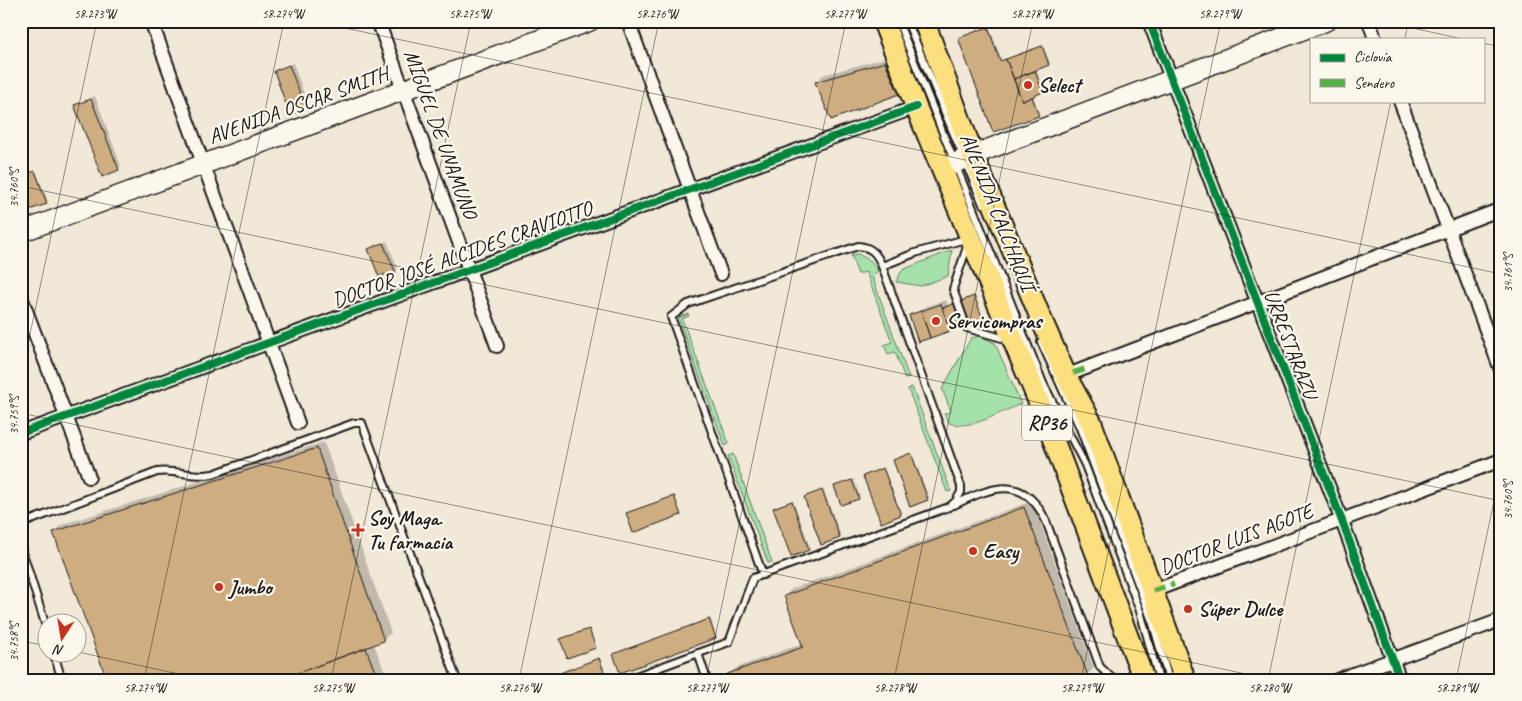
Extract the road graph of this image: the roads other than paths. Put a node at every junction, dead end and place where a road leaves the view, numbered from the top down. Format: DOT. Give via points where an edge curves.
graph roads {
  1 [pos="151,21"];
  2 [pos="378,21"];
  3 [pos="590,21"];
  4 [pos="628,21"];
  5 [pos="883,21"];
  6 [pos="898,21"];
  7 [pos="907,21"];
  8 [pos="916,21"];
  9 [pos="924,21"];
  10 [pos="1149,21"];
  11 [pos="1326,21"];
  12 [pos="1369,21"];
  13 [pos="1376,38"];
  14 [pos="938,62"];
  15 [pos="1171,79"];
  16 [pos="403,90"];
  17 [pos="1400,102"];
  18 [pos="916,107"];
  19 [pos="958,162"];
  20 [pos="203,164"];
  21 [pos="690,188"];
  22 [pos="1501,209"];
  23 [pos="986,210"];
  24 [pos="1002,224"];
  25 [pos="1449,228"];
  26 [pos="21,232"];
  27 [pos="976,235"];
  28 [pos="882,266"];
  29 [pos="470,269"];
  30 [pos="721,274"];
  31 [pos="21,297"];
  32 [pos="1256,302"];
  33 [pos="1037,334"];
  34 [pos="1014,341"];
  35 [pos="270,344"];
  36 [pos="497,346"];
  37 [pos="1501,370"];
  38 [pos="1080,371"];
  39 [pos="66,417"];
  40 [pos="1091,422"];
  41 [pos="298,423"];
  42 [pos="21,433"];
  43 [pos="1501,460"];
  44 [pos="89,477"];
  45 [pos="949,507"];
  46 [pos="1342,521"];
  47 [pos="21,524"];
  48 [pos="21,547"];
  49 [pos="763,575"];
  50 [pos="1153,591"];
  51 [pos="42,614"];
  52 [pos="1501,620"];
  53 [pos="698,653"];
  54 [pos="1392,660"];
  55 [pos="57,664"];
  56 [pos="1118,679"];
  57 [pos="62,680"];
  58 [pos="457,680"];
  59 [pos="625,680"];
  60 [pos="707,680"];
  61 [pos="1144,680"];
  62 [pos="1158,680"];
  63 [pos="1168,680"];
  64 [pos="1185,680"];
  65 [pos="1337,680"];
  66 [pos="1400,680"];
  1 -- 20 [label="street"];
  2 -- 16 [label="street, MIGUEL DE UNAMUNO"];
  3 -- 16 [label="main road, AVENIDA OSCAR SMITH"];
  4 -- 21 [label="street"];
  5 -- 18 [label="main road, AVENIDA CALCHAQUÍ / RP36"];
  6 -- 19 [label="lane"];
  7 -- 19 [label="lane"];
  8 -- 14 [label="main road"];
  9 -- 14 [label="main road, AVENIDA CALCHAQUÍ / RP36"];
  10 -- 15 [label="street, URRESTARAZU"];
  11 -- 15 [label="main road"];
  12 -- 13 [label="street"];
  14 -- 19 [label="main road, AVENIDA CALCHAQUÍ / RP36"];
  15 -- 19 [label="main road"];
  15 -- 32 [label="street, URRESTARAZU"];
  16 -- 20 [label="main road, AVENIDA OSCAR SMITH"];
  16 -- 29 [label="street, MIGUEL DE UNAMUNO"];
  17 -- 25 [label="street"];
  18 -- 19 [label="main road, AVENIDA CALCHAQUÍ / RP36"];
  18 -- 21 [label="street, DOCTOR JOSÉ ALCIDES CRAVIOTTO"];
  19 -- 23 [label="lane"];
  19 -- 24 [label="main road, AVENIDA CALCHAQUÍ / RP36"];
  19 -- 27 [label="main road, AVENIDA CALCHAQUÍ / RP36"];
  20 -- 26 [label="main road, AVENIDA OSCAR SMITH"];
  20 -- 35 [label="street"];
  21 -- 29 [label="street, DOCTOR JOSÉ ALCIDES CRAVIOTTO"];
  21 -- 30 [label="street"];
  22 -- 25 [label="street"];
  24 -- 27 [label="main road"];
  24 -- 38 [label="main road" via="1011,223 1017,229"];
  24 -- 40 [label="main road, AVENIDA CALCHAQUÍ / RP36" via="1067,378"];
  25 -- 32 [label="street"];
  25 -- 37 [label="street"];
  27 -- 28 [label="lane"];
  27 -- 34 [label="main road, AVENIDA CALCHAQUÍ / RP36"];
  27 -- 34 [label="lane" via="953,289 967,328"];
  27 -- 62 [label="lane" via="1043,383 1085,465 1140,611"];
  28 -- 45 [label="lane" via="961,486 956,501"];
  28 -- 49 [label="lane" via="872,250 858,246 688,304 671,317"];
  29 -- 35 [label="street, DOCTOR JOSÉ ALCIDES CRAVIOTTO"];
  29 -- 36 [label="street, MIGUEL DE UNAMUNO"];
  31 -- 39 [label="street"];
  32 -- 38 [label="street"];
  32 -- 46 [label="street, URRESTARAZU"];
  33 -- 63 [label="lane" via="1080,428 1150,617"];
  34 -- 61 [label="main road, AVENIDA CALCHAQUÍ / RP36"];
  35 -- 39 [label="street, DOCTOR JOSÉ ALCIDES CRAVIOTTO"];
  35 -- 41 [label="street"];
  38 -- 40 [label="main road"];
  39 -- 42 [label="street, DOCTOR JOSÉ ALCIDES CRAVIOTTO"];
  39 -- 44 [label="street"];
  40 -- 50 [label="main road, AVENIDA CALCHAQUÍ / RP36"];
  43 -- 46 [label="street, DOCTOR LUIS AGOTE"];
  45 -- 49 [label="lane"];
  45 -- 56 [label="lane" via="992,488 1024,492 1033,500 1046,521 1100,668"];
  46 -- 50 [label="street, DOCTOR LUIS AGOTE"];
  46 -- 54 [label="street, URRESTARAZU"];
  47 -- 58 [label="lane" via="157,472 213,474 354,423 362,424"];
  48 -- 51 [label="lane"];
  49 -- 53 [label="lane" via="753,578 729,642"];
  50 -- 64 [label="main road, AVENIDA CALCHAQUÍ / RP36"];
  52 -- 54 [label="street"];
  53 -- 59 [label="lane"];
  53 -- 60 [label="lane"];
  54 -- 65 [label="street"];
  54 -- 66 [label="street, URRESTARAZU"];
  55 -- 57 [label="lane"];
}
